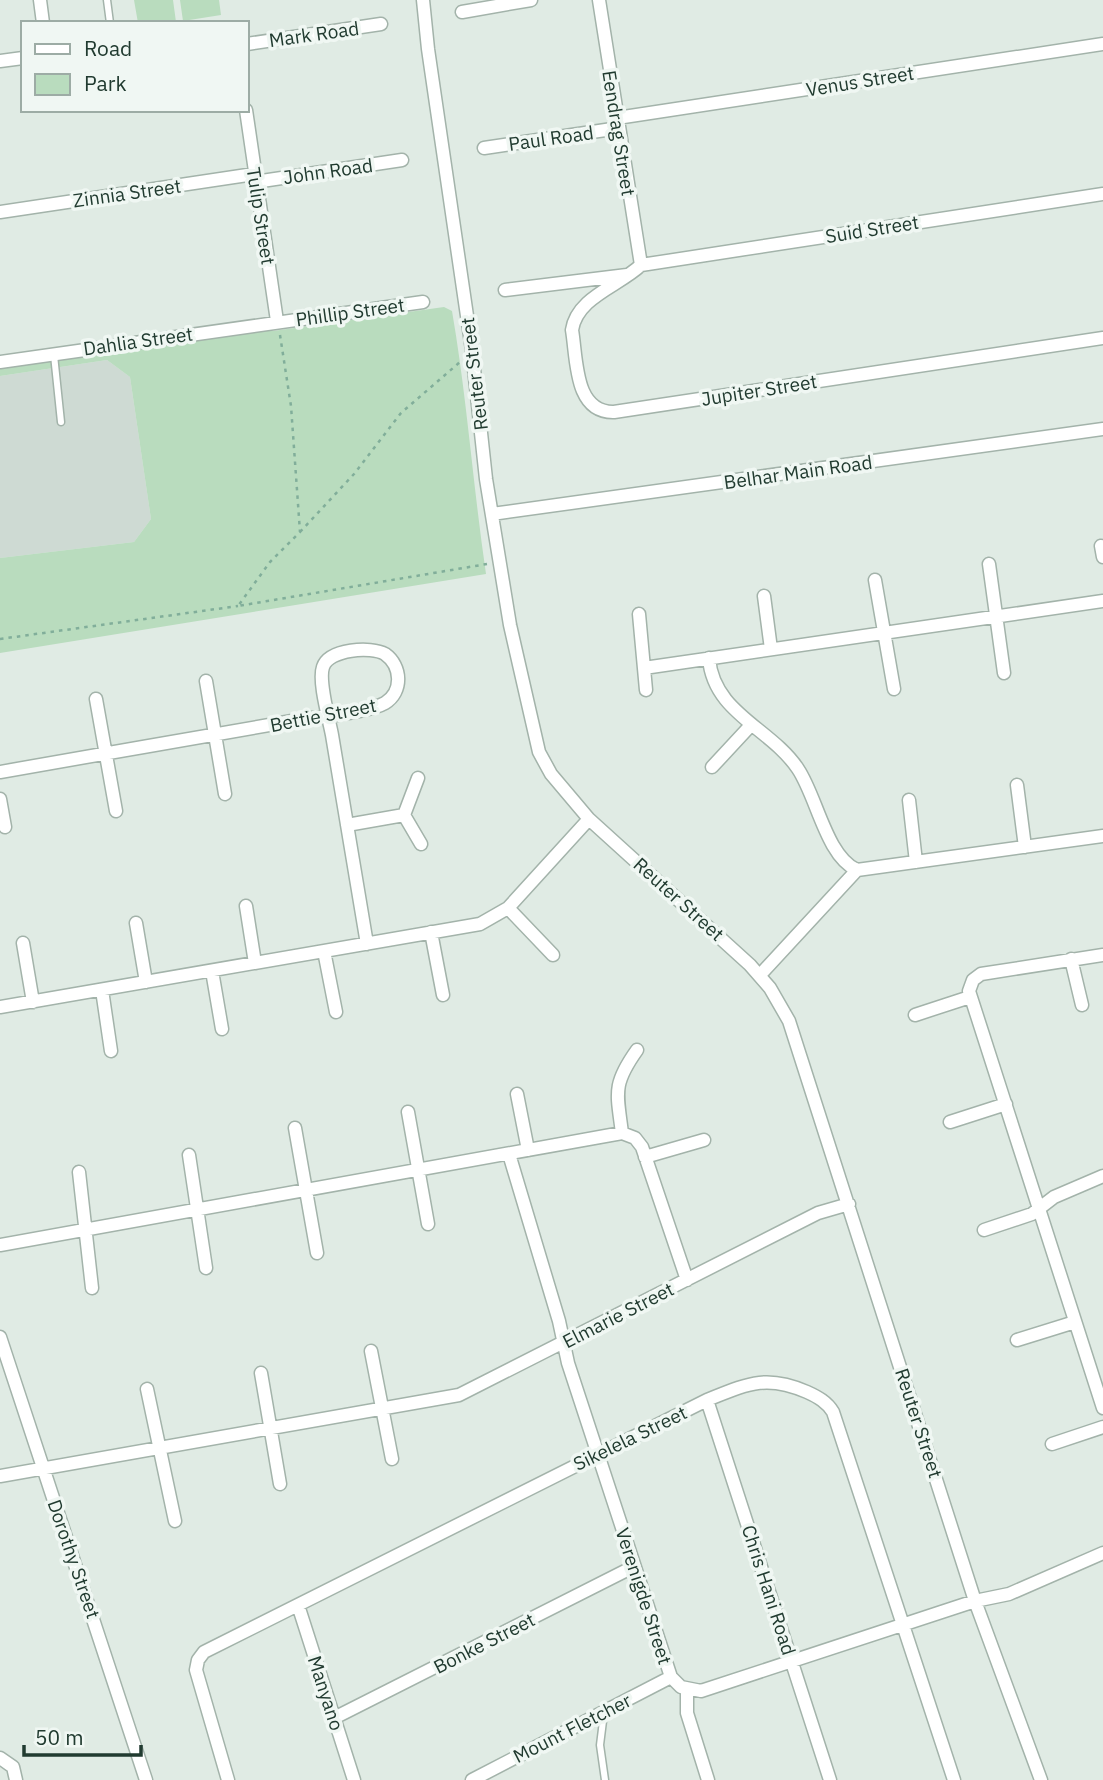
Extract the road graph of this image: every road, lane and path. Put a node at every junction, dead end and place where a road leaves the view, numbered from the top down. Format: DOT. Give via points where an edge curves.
graph roads {
  1 [pos="40,0"];
  2 [pos="107,0"];
  3 [pos="423,0"];
  4 [pos="531,0"];
  5 [pos="599,0"];
  6 [pos="462,12"];
  7 [pos="43,21"];
  8 [pos="110,21"];
  9 [pos="381,24"];
  10 [pos="248,44"];
  11 [pos="1103,44"];
  12 [pos="21,58"];
  13 [pos="0,61"];
  14 [pos="246,112"];
  15 [pos="618,123"];
  16 [pos="484,148"];
  17 [pos="402,160"];
  18 [pos="254,178"];
  19 [pos="1103,194"];
  20 [pos="0,212"];
  21 [pos="641,265"];
  22 [pos="631,275"];
  23 [pos="505,290"];
  24 [pos="423,302"];
  25 [pos="277,321"];
  26 [pos="1103,338"];
  27 [pos="472,350"];
  28 [pos="53,354"];
  29 [pos="0,362"];
  30 [pos="61,422"];
  31 [pos="1103,429"];
  32 [pos="492,514"];
  33 [pos="300,532"];
  34 [pos="500,561"];
  35 [pos="989,564"];
  36 [pos="875,580"];
  37 [pos="764,596"];
  38 [pos="1103,601"];
  39 [pos="238,606"];
  40 [pos="639,614"];
  41 [pos="996,617"];
  42 [pos="884,633"];
  43 [pos="0,639"];
  44 [pos="771,649"];
  45 [pos="709,658"];
  46 [pos="644,667"];
  47 [pos="1004,673"];
  48 [pos="206,681"];
  49 [pos="894,689"];
  50 [pos="646,690"];
  51 [pos="96,699"];
  52 [pos="328,715"];
  53 [pos="751,725"];
  54 [pos="215,734"];
  55 [pos="106,754"];
  56 [pos="712,767"];
  57 [pos="0,772"];
  58 [pos="418,778"];
  59 [pos="1017,785"];
  60 [pos="225,794"];
  61 [pos="0,799"];
  62 [pos="909,800"];
  63 [pos="116,811"];
  64 [pos="404,815"];
  65 [pos="589,819"];
  66 [pos="347,825"];
  67 [pos="5,827"];
  68 [pos="1103,836"];
  69 [pos="421,844"];
  70 [pos="1025,847"];
  71 [pos="916,862"];
  72 [pos="857,870"];
  73 [pos="246,906"];
  74 [pos="508,908"];
  75 [pos="136,923"];
  76 [pos="431,932"];
  77 [pos="23,943"];
  78 [pos="367,944"];
  79 [pos="324,951"];
  80 [pos="553,954"];
  81 [pos="1103,955"];
  82 [pos="1071,959"];
  83 [pos="255,963"];
  84 [pos="212,971"];
  85 [pos="760,975"];
  86 [pos="146,982"];
  87 [pos="102,990"];
  88 [pos="443,995"];
  89 [pos="970,997"];
  90 [pos="33,1002"];
  91 [pos="1082,1005"];
  92 [pos="0,1007"];
  93 [pos="336,1013"];
  94 [pos="915,1016"];
  95 [pos="222,1029"];
  96 [pos="637,1050"];
  97 [pos="111,1051"];
  98 [pos="517,1094"];
  99 [pos="1006,1104"];
  100 [pos="408,1112"];
  101 [pos="950,1122"];
  102 [pos="295,1128"];
  103 [pos="622,1133"];
  104 [pos="704,1140"];
  105 [pos="528,1150"];
  106 [pos="509,1154"];
  107 [pos="189,1156"];
  108 [pos="645,1157"];
  109 [pos="418,1170"];
  110 [pos="79,1172"];
  111 [pos="1103,1176"];
  112 [pos="306,1190"];
  113 [pos="849,1204"];
  114 [pos="1039,1209"];
  115 [pos="197,1210"];
  116 [pos="428,1224"];
  117 [pos="86,1230"];
  118 [pos="984,1230"];
  119 [pos="0,1245"];
  120 [pos="317,1253"];
  121 [pos="206,1268"];
  122 [pos="687,1280"];
  123 [pos="92,1288"];
  124 [pos="1075,1322"];
  125 [pos="0,1337"];
  126 [pos="1017,1340"];
  127 [pos="563,1342"];
  128 [pos="371,1351"];
  129 [pos="261,1373"];
  130 [pos="146,1389"];
  131 [pos="707,1400"];
  132 [pos="1103,1408"];
  133 [pos="382,1409"];
  134 [pos="1103,1427"];
  135 [pos="271,1429"];
  136 [pos="1052,1444"];
  137 [pos="159,1448"];
  138 [pos="599,1454"];
  139 [pos="392,1459"];
  140 [pos="44,1468"];
  141 [pos="0,1476"];
  142 [pos="280,1484"];
  143 [pos="174,1521"];
  144 [pos="1103,1553"];
  145 [pos="633,1567"];
  146 [pos="975,1601"];
  147 [pos="298,1605"];
  148 [pos="904,1624"];
  149 [pos="792,1661"];
  150 [pos="671,1677"];
  151 [pos="687,1690"];
  152 [pos="605,1711"];
  153 [pos="334,1718"];
  154 [pos="0,1758"];
  155 [pos="16,1780"];
  156 [pos="146,1780"];
  157 [pos="228,1780"];
  158 [pos="354,1780"];
  159 [pos="472,1780"];
  160 [pos="605,1780"];
  161 [pos="708,1780"];
  162 [pos="830,1780"];
  163 [pos="954,1780"];
  164 [pos="1041,1780"];
  1 -- 7 [label="street"];
  2 -- 8 [label="lane"];
  3 -- 27 [label="street, Reuter Street"];
  4 -- 6 [label="street"];
  5 -- 15 [label="street, Eendrag Street"];
  9 -- 10 [label="street, Mark Road"];
  11 -- 15 [label="street, Venus Street"];
  12 -- 13 [label="street"];
  14 -- 18 [label="street, Tulip Street"];
  15 -- 16 [label="street, Paul Road"];
  15 -- 21 [label="street, Eendrag Street"];
  17 -- 18 [label="street, John Road"];
  18 -- 20 [label="street, Zinnia Street"];
  18 -- 25 [label="street, Tulip Street"];
  19 -- 21 [label="street, Suid Street"];
  21 -- 22 [label="street, Jupiter Street"];
  22 -- 23 [label="street"];
  22 -- 26 [label="street, Jupiter Street" via="587,302 573,320 582,392 590,404 608,412"];
  24 -- 25 [label="street, Phillip Street"];
  25 -- 28 [label="street, Dahlia Street"];
  25 -- 33 [label="path" via="291,406"];
  27 -- 32 [label="street, Reuter Street"];
  27 -- 33 [label="path" via="401,414"];
  28 -- 29 [label="street, Dahlia Street"];
  28 -- 30 [label="lane"];
  31 -- 32 [label="street, Belhar Main Road"];
  32 -- 34 [label="street, Reuter Street"];
  33 -- 39 [label="path" via="270,562"];
  34 -- 39 [label="path"];
  34 -- 65 [label="street, Reuter Street" via="539,752 551,774"];
  35 -- 41 [label="street"];
  36 -- 42 [label="street"];
  37 -- 44 [label="street"];
  38 -- 41 [label="street"];
  39 -- 43 [label="path"];
  40 -- 46 [label="street"];
  41 -- 42 [label="street"];
  41 -- 47 [label="street"];
  42 -- 44 [label="street"];
  42 -- 49 [label="street"];
  44 -- 45 [label="street"];
  45 -- 46 [label="street"];
  45 -- 53 [label="street" via="714,684"];
  46 -- 50 [label="street"];
  48 -- 54 [label="street"];
  51 -- 55 [label="street"];
  52 -- 52 [label="street, Bettie Street" via="389,700 399,685 393,663 370,649 327,659 322,671"];
  52 -- 54 [label="street, Bettie Street"];
  52 -- 66 [label="street"];
  53 -- 56 [label="street"];
  53 -- 72 [label="street" via="793,761 838,855"];
  54 -- 55 [label="street, Bettie Street"];
  54 -- 60 [label="street"];
  55 -- 57 [label="street, Bettie Street"];
  55 -- 63 [label="street"];
  58 -- 64 [label="street"];
  59 -- 70 [label="street"];
  61 -- 67 [label="street"];
  62 -- 71 [label="street"];
  64 -- 66 [label="street"];
  64 -- 69 [label="street"];
  65 -- 74 [label="street"];
  65 -- 85 [label="street, Reuter Street"];
  66 -- 78 [label="street"];
  68 -- 70 [label="street"];
  70 -- 71 [label="street"];
  71 -- 72 [label="street"];
  72 -- 85 [label="street"];
  73 -- 83 [label="street"];
  74 -- 76 [label="street" via="480,924"];
  74 -- 80 [label="street"];
  75 -- 86 [label="street"];
  76 -- 78 [label="street"];
  76 -- 88 [label="street"];
  77 -- 90 [label="street"];
  78 -- 79 [label="street"];
  79 -- 83 [label="street"];
  79 -- 93 [label="street"];
  81 -- 82 [label="street"];
  82 -- 89 [label="street" via="981,974 970,985"];
  82 -- 91 [label="street"];
  83 -- 84 [label="street"];
  84 -- 86 [label="street"];
  84 -- 95 [label="street"];
  85 -- 113 [label="street, Reuter Street" via="793,1031"];
  86 -- 87 [label="street"];
  87 -- 90 [label="street"];
  87 -- 97 [label="street"];
  89 -- 94 [label="street"];
  89 -- 99 [label="street"];
  90 -- 92 [label="street"];
  96 -- 103 [label="street" via="617,1089"];
  98 -- 105 [label="street"];
  99 -- 101 [label="street"];
  99 -- 114 [label="street"];
  100 -- 109 [label="street"];
  102 -- 112 [label="street"];
  103 -- 105 [label="street"];
  103 -- 108 [label="street" via="639,1142"];
  104 -- 108 [label="street"];
  105 -- 106 [label="street"];
  106 -- 109 [label="street"];
  106 -- 127 [label="street, Verenigde Street"];
  107 -- 115 [label="street"];
  108 -- 122 [label="street"];
  109 -- 112 [label="street"];
  109 -- 116 [label="street"];
  110 -- 117 [label="street"];
  111 -- 114 [label="street" via="1054,1197"];
  112 -- 115 [label="street"];
  112 -- 120 [label="street"];
  113 -- 122 [label="street, Elmarie Street" via="818,1213"];
  113 -- 146 [label="street, Reuter Street"];
  114 -- 118 [label="street"];
  114 -- 124 [label="street"];
  115 -- 117 [label="street"];
  115 -- 121 [label="street"];
  117 -- 119 [label="street"];
  117 -- 123 [label="street"];
  122 -- 127 [label="street, Elmarie Street"];
  124 -- 126 [label="street"];
  124 -- 132 [label="street"];
  125 -- 140 [label="street, Dorothy Street"];
  127 -- 133 [label="street, Elmarie Street" via="467,1392"];
  127 -- 138 [label="street, Verenigde Street"];
  128 -- 133 [label="street"];
  129 -- 135 [label="street"];
  130 -- 137 [label="street"];
  131 -- 138 [label="street, Sikelela Street"];
  131 -- 148 [label="street, Sikelela Street" via="769,1381 797,1388 830,1407"];
  131 -- 149 [label="street, Chris Hani Road"];
  133 -- 135 [label="street, Elmarie Street"];
  133 -- 139 [label="street"];
  134 -- 136 [label="street"];
  135 -- 137 [label="street, Elmarie Street"];
  135 -- 142 [label="street"];
  137 -- 140 [label="street, Elmarie Street"];
  137 -- 143 [label="street"];
  138 -- 145 [label="street, Verenigde Street"];
  138 -- 147 [label="street, Sikelela Street"];
  140 -- 141 [label="street, Elmarie Street"];
  140 -- 156 [label="street, Dorothy Street"];
  144 -- 146 [label="street" via="1009,1594"];
  145 -- 150 [label="street, Verenigde Street"];
  145 -- 153 [label="street, Bonke Street"];
  146 -- 148 [label="street"];
  146 -- 164 [label="street, Reuter Street"];
  147 -- 153 [label="street, Manyano"];
  147 -- 157 [label="street, Sikelela Street" via="204,1652 198,1660 197,1675"];
  148 -- 149 [label="street"];
  148 -- 163 [label="street, Sikelela Street"];
  149 -- 151 [label="street" via="701,1690"];
  149 -- 162 [label="street, Chris Hani Road"];
  150 -- 151 [label="street, Verenigde Street"];
  150 -- 152 [label="street, Mount Fletcher"];
  151 -- 161 [label="street" via="687,1713"];
  152 -- 159 [label="street, Mount Fletcher"];
  152 -- 160 [label="lane" via="600,1745"];
  153 -- 158 [label="street, Manyano"];
  154 -- 155 [label="street" via="13,1767"];
}
